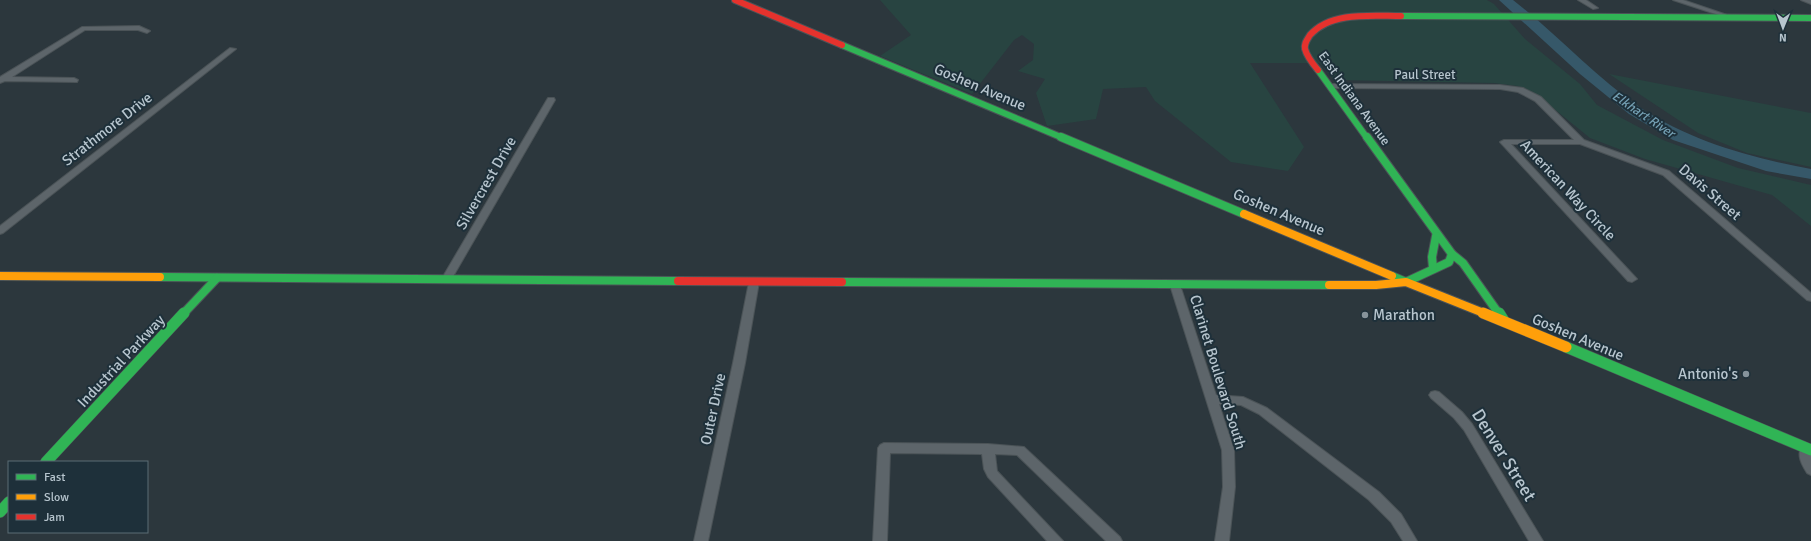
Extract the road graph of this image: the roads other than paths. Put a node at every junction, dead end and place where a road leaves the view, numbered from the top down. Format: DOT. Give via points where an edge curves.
graph roads {
  1 [pos="735,0"];
  2 [pos="1581,0"];
  3 [pos="1676,0"];
  4 [pos="1804,0"];
  5 [pos="1811,2"];
  6 [pos="1594,8"];
  7 [pos="1733,18"];
  8 [pos="1811,18"];
  9 [pos="147,31"];
  10 [pos="232,49"];
  11 [pos="1,80"];
  12 [pos="74,80"];
  13 [pos="1330,86"];
  14 [pos="1520,90"];
  15 [pos="551,100"];
  16 [pos="1582,142"];
  17 [pos="0,232"];
  18 [pos="1436,236"];
  19 [pos="1452,254"];
  20 [pos="1433,268"];
  21 [pos="0,276"];
  22 [pos="217,278"];
  23 [pos="1632,279"];
  24 [pos="446,280"];
  25 [pos="754,282"];
  26 [pos="1406,282"];
  27 [pos="1175,285"];
  28 [pos="1811,298"];
  29 [pos="1504,321"];
  30 [pos="1436,395"];
  31 [pos="1212,399"];
  32 [pos="988,449"];
  33 [pos="1808,449"];
  34 [pos="47,461"];
  35 [pos="1811,470"];
  36 [pos="8,503"];
  37 [pos="0,512"];
  38 [pos="701,541"];
  39 [pos="880,541"];
  40 [pos="1056,541"];
  41 [pos="1115,541"];
  42 [pos="1222,541"];
  43 [pos="1410,541"];
  44 [pos="1536,541"];
  1 -- 26 [label="street, Goshen Avenue"];
  2 -- 6 [label="street"];
  3 -- 7 [label="street"];
  4 -- 5 [label="street"];
  7 -- 8 [label="street, East Indiana Avenue"];
  7 -- 13 [label="street, East Indiana Avenue" via="1346,18 1322,25 1308,35 1305,42 1312,62"];
  9 -- 11 [label="street" via="139,28 84,28"];
  10 -- 17 [label="street, Strathmore Drive"];
  11 -- 12 [label="street"];
  13 -- 14 [label="street, Paul Street" via="1500,87"];
  13 -- 18 [label="street, East Indiana Avenue" via="1432,226"];
  14 -- 16 [label="street, Davis Street" via="1538,99"];
  15 -- 24 [label="street, Silvercrest Drive"];
  16 -- 23 [label="street, American Way Circle" via="1504,142"];
  16 -- 28 [label="street, Davis Street" via="1666,173"];
  18 -- 19 [label="street, East Indiana Avenue" via="1448,245"];
  18 -- 20 [label="street" via="1432,257"];
  19 -- 20 [label="street" via="1448,262"];
  19 -- 29 [label="street, East Indiana Avenue" via="1463,263"];
  20 -- 26 [label="street"];
  21 -- 22 [label="street"];
  22 -- 24 [label="street"];
  22 -- 34 [label="street, Industrial Parkway"];
  24 -- 25 [label="street"];
  25 -- 27 [label="street"];
  25 -- 38 [label="street, Outer Drive"];
  26 -- 27 [label="street" via="1376,285"];
  26 -- 29 [label="street, Goshen Avenue"];
  27 -- 31 [label="street, Clarinet Boulevard South"];
  29 -- 33 [label="street, Goshen Avenue"];
  30 -- 44 [label="street, Denver Street" via="1468,428"];
  31 -- 42 [label="street, Clarinet Boulevard South" via="1228,450 1229,468"];
  31 -- 43 [label="street" via="1243,401 1263,411 1374,496 1396,518"];
  32 -- 39 [label="street" via="884,448"];
  32 -- 40 [label="street" via="992,474"];
  32 -- 41 [label="street" via="1020,450"];
  33 -- 35 [label="street" via="1806,461"];
  36 -- 37 [label="street"];
}
